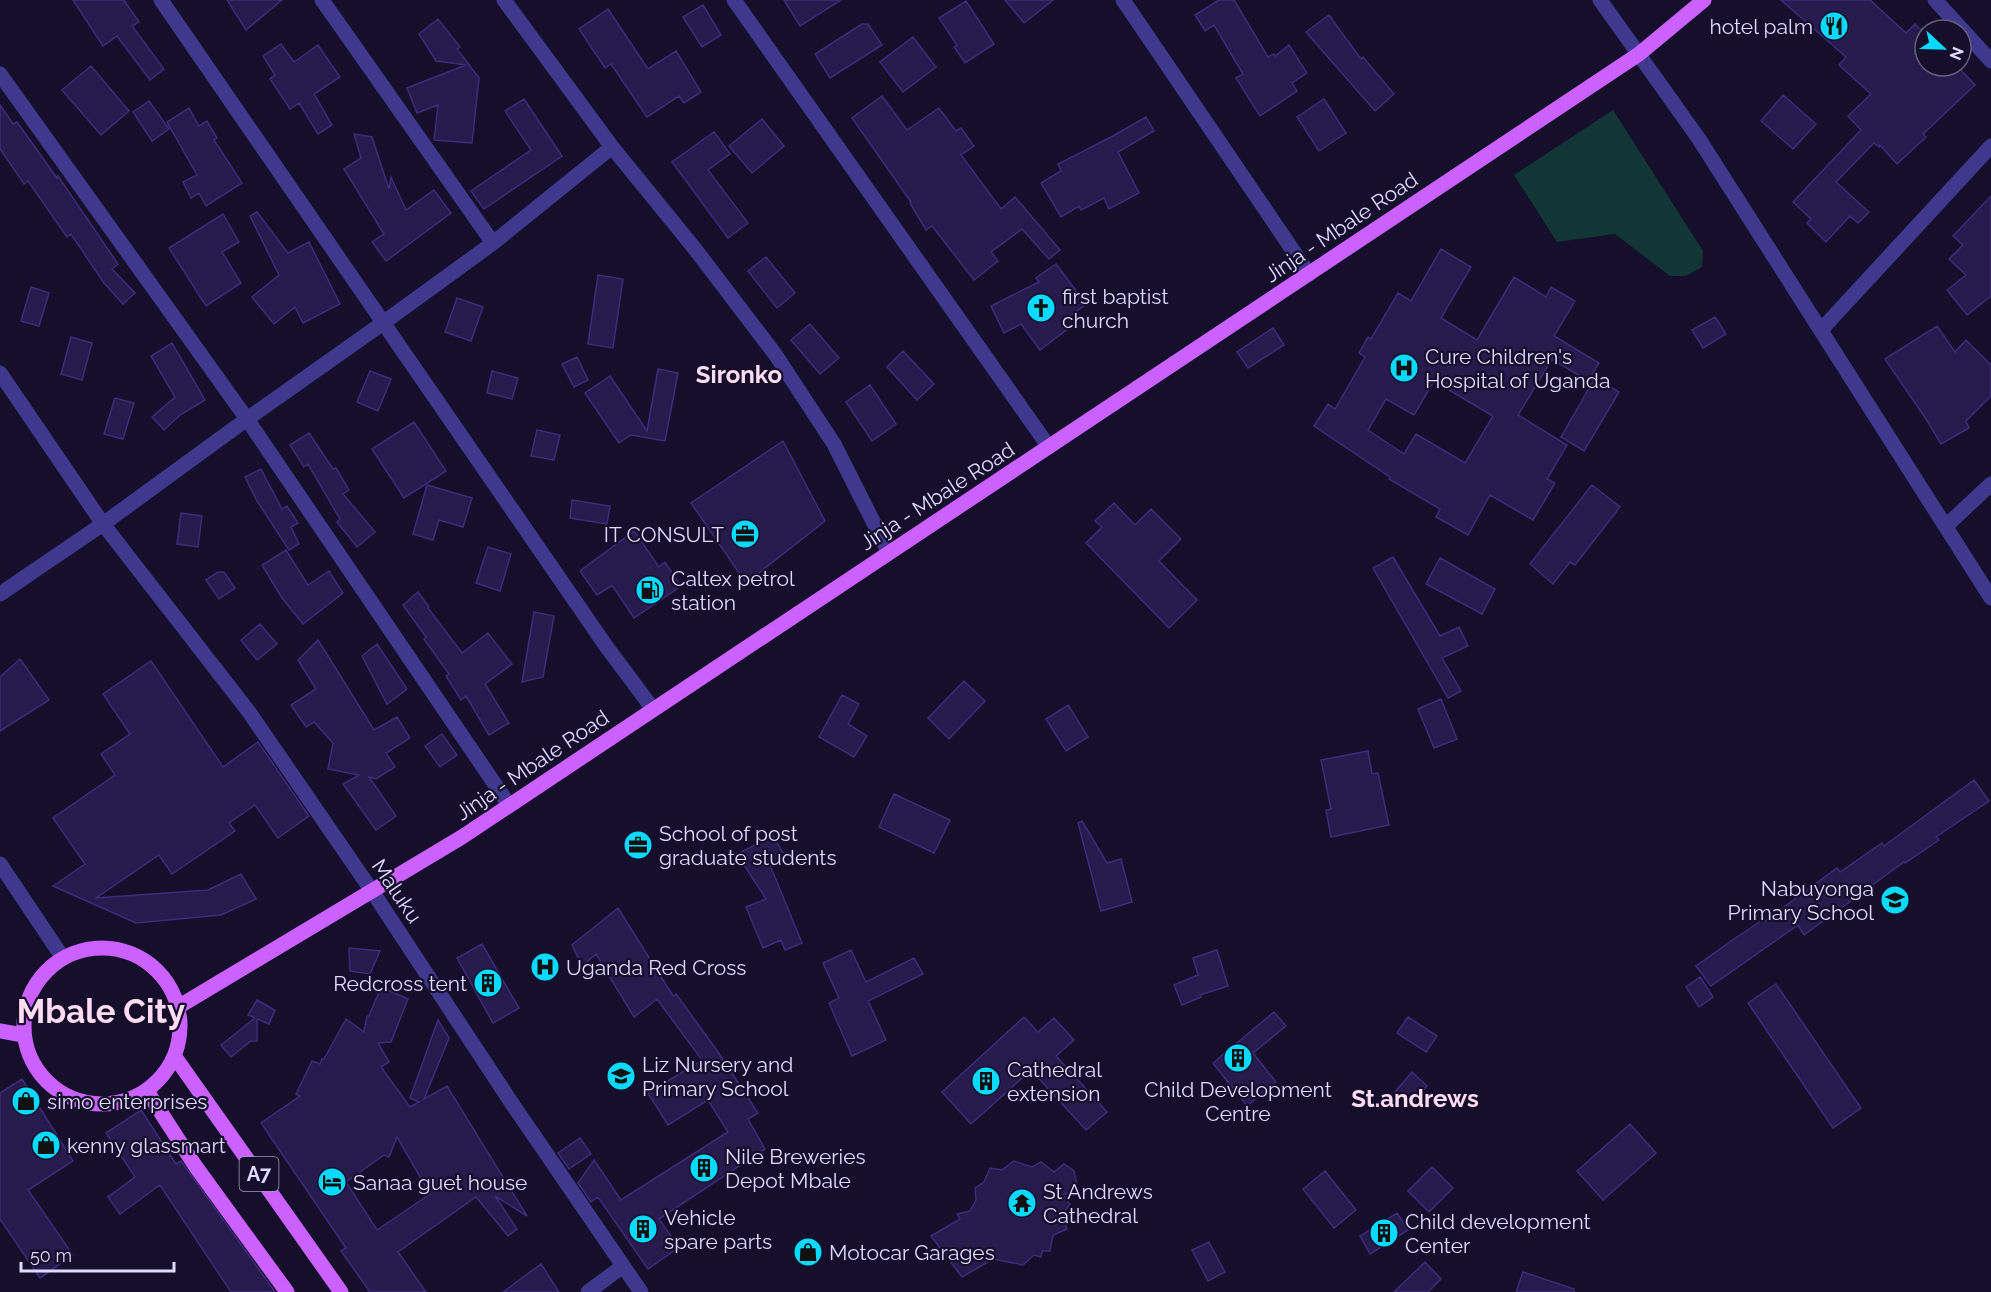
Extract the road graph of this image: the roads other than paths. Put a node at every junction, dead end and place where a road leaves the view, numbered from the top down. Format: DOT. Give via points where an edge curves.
graph roads {
  1 [pos="161,0"];
  2 [pos="322,0"];
  3 [pos="504,0"];
  4 [pos="734,0"];
  5 [pos="1123,0"];
  6 [pos="1600,0"];
  7 [pos="1704,0"];
  8 [pos="1935,0"];
  9 [pos="1639,54"];
  10 [pos="1991,61"];
  11 [pos="0,74"];
  12 [pos="1991,146"];
  13 [pos="612,147"];
  14 [pos="493,243"];
  15 [pos="1309,274"];
  16 [pos="383,323"];
  17 [pos="1821,330"];
  18 [pos="0,373"];
  19 [pos="247,419"];
  20 [pos="1049,447"];
  21 [pos="1991,484"];
  22 [pos="104,524"];
  23 [pos="1946,525"];
  24 [pos="889,553"];
  25 [pos="0,594"];
  26 [pos="1991,598"];
  27 [pos="653,709"];
  28 [pos="509,805"];
  29 [pos="0,864"];
  30 [pos="372,891"];
  31 [pos="63,958"];
  32 [pos="178,1007"];
  33 [pos="0,1031"];
  34 [pos="23,1035"];
  35 [pos="175,1057"];
  36 [pos="147,1091"];
  37 [pos="623,1266"];
  38 [pos="286,1292"];
  39 [pos="341,1292"];
  40 [pos="588,1292"];
  41 [pos="641,1292"];
  1 -- 16 [label="street"];
  2 -- 14 [label="street"];
  3 -- 13 [label="street"];
  4 -- 20 [label="street"];
  5 -- 15 [label="street"];
  6 -- 9 [label="street"];
  7 -- 9 [label="main road, Jinja - Mbale Road"];
  8 -- 10 [label="street"];
  9 -- 15 [label="main road, Jinja - Mbale Road"];
  9 -- 17 [label="street" via="1699,139"];
  11 -- 19 [label="street"];
  12 -- 17 [label="street"];
  13 -- 14 [label="street"];
  13 -- 24 [label="street" via="775,354 834,444"];
  14 -- 16 [label="street"];
  15 -- 20 [label="main road, Jinja - Mbale Road"];
  16 -- 19 [label="street"];
  16 -- 27 [label="street"];
  17 -- 23 [label="street"];
  18 -- 22 [label="street, Maluku"];
  19 -- 22 [label="street"];
  19 -- 28 [label="street"];
  20 -- 24 [label="main road, Jinja - Mbale Road"];
  21 -- 23 [label="street"];
  22 -- 25 [label="street"];
  22 -- 30 [label="street, Maluku" via="249,712"];
  23 -- 26 [label="street"];
  24 -- 27 [label="main road, Jinja - Mbale Road"];
  27 -- 28 [label="main road, Jinja - Mbale Road"];
  28 -- 30 [label="main road, Jinja - Mbale Road"];
  29 -- 31 [label="street"];
  30 -- 32 [label="main road, Jinja - Mbale Road"];
  30 -- 37 [label="street, Maluku"];
  31 -- 32 [label="main road" via="84,949 103,947 130,952 154,966 168,982"];
  31 -- 34 [label="main road" via="44,973 29,996"];
  32 -- 35 [label="main road" via="181,1030"];
  33 -- 34 [label="main road"];
  34 -- 36 [label="main road" via="28,1054 42,1078 57,1092 82,1103 109,1105"];
  35 -- 36 [label="main road"];
  35 -- 39 [label="main road, A7"];
  36 -- 38 [label="main road, A7"];
  37 -- 40 [label="street"];
  37 -- 41 [label="street, Maluku"];
}
